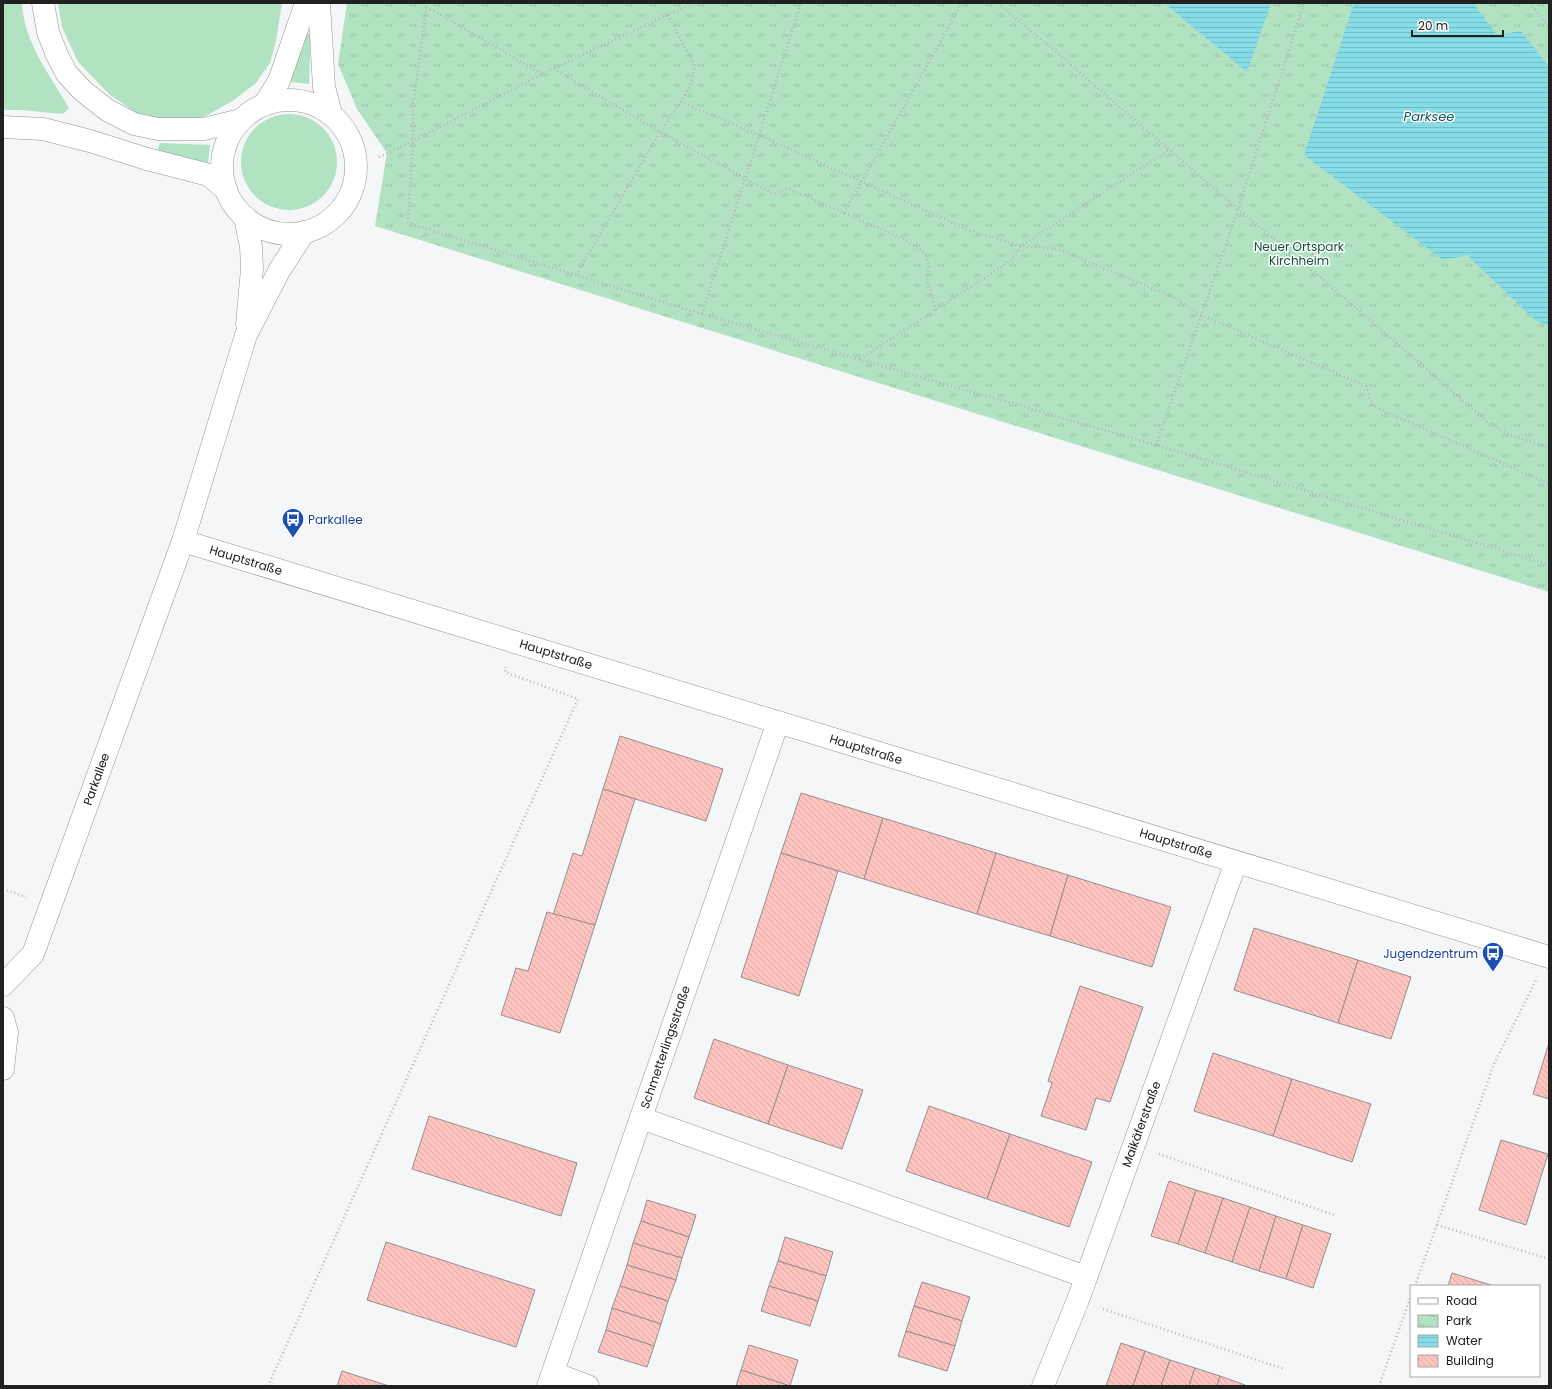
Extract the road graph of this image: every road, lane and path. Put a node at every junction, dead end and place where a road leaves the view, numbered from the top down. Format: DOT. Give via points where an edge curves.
graph roads {
  1 [pos="43,3"];
  2 [pos="306,3"];
  3 [pos="319,3"];
  4 [pos="427,3"];
  5 [pos="692,3"];
  6 [pos="801,3"];
  7 [pos="962,3"];
  8 [pos="997,3"];
  9 [pos="1304,3"];
  10 [pos="1530,3"];
  11 [pos="426,8"];
  12 [pos="668,15"];
  13 [pos="1549,28"];
  14 [pos="554,69"];
  15 [pos="542,74"];
  16 [pos="681,102"];
  17 [pos="264,105"];
  18 [pos="331,114"];
  19 [pos="241,120"];
  20 [pos="3,127"];
  21 [pos="660,132"];
  22 [pos="759,134"];
  23 [pos="413,141"];
  24 [pos="1170,149"];
  25 [pos="379,157"];
  26 [pos="745,179"];
  27 [pos="862,181"];
  28 [pos="226,190"];
  29 [pos="1238,209"];
  30 [pos="844,213"];
  31 [pos="245,217"];
  32 [pos="304,232"];
  33 [pos="1021,246"];
  34 [pos="576,275"];
  35 [pos="936,310"];
  36 [pos="702,314"];
  37 [pos="1201,315"];
  38 [pos="246,335"];
  39 [pos="859,359"];
  40 [pos="1156,445"];
  41 [pos="1549,447"];
  42 [pos="1549,484"];
  43 [pos="183,541"];
  44 [pos="1549,565"];
  45 [pos="516,642"];
  46 [pos="778,722"];
  47 [pos="1236,862"];
  48 [pos="1548,956"];
  49 [pos="3,985"];
  50 [pos="3,1018"];
  51 [pos="3,1069"];
  52 [pos="641,1118"];
  53 [pos="1134,1146"];
  54 [pos="1334,1215"];
  55 [pos="1437,1225"];
  56 [pos="1549,1259"];
  57 [pos="1086,1277"];
  58 [pos="1415,1285"];
  59 [pos="1410,1299"];
  60 [pos="1078,1300"];
  61 [pos="1284,1369"];
  62 [pos="550,1380"];
  63 [pos="268,1386"];
  64 [pos="588,1386"];
  65 [pos="1043,1386"];
  66 [pos="1378,1386"];
  1 -- 19 [label="street" via="48,32 56,55 67,74 107,110 134,124 158,129 204,129"];
  2 -- 17 [label="street" via="279,81"];
  3 -- 18 [label="street" via="324,87"];
  4 -- 11 [label="path"];
  5 -- 12 [label="path"];
  6 -- 22 [label="path"];
  7 -- 27 [label="path"];
  8 -- 24 [label="path"];
  9 -- 29 [label="path"];
  10 -- 13 [label="path"];
  11 -- 15 [label="path" via="434,10"];
  11 -- 23 [label="path" via="413,106"];
  12 -- 14 [label="path"];
  12 -- 16 [label="path" via="694,66 690,86"];
  14 -- 15 [label="path"];
  14 -- 21 [label="path"];
  15 -- 23 [label="path"];
  16 -- 21 [label="path"];
  16 -- 22 [label="path"];
  17 -- 18 [label="street" via="281,100 298,100 316,105"];
  17 -- 19 [label="street"];
  18 -- 32 [label="street" via="342,125 355,152 355,182 345,202 331,219"];
  19 -- 28 [label="street" via="233,130 223,153 222,166"];
  20 -- 28 [label="street" via="43,129 90,140 147,159 209,175"];
  21 -- 26 [label="path"];
  21 -- 34 [label="path"];
  22 -- 26 [label="path"];
  22 -- 27 [label="path"];
  23 -- 25 [label="path"];
  23 -- 34 [label="path" via="408,223"];
  24 -- 29 [label="path"];
  24 -- 33 [label="path"];
  26 -- 30 [label="path" via="774,194 788,188"];
  26 -- 36 [label="path"];
  27 -- 30 [label="path"];
  27 -- 33 [label="path" via="966,229"];
  28 -- 31 [label="street"];
  29 -- 37 [label="path"];
  29 -- 41 [label="path" via="1489,423 1510,435"];
  30 -- 35 [label="path" via="904,239 922,252 929,264 926,280"];
  31 -- 32 [label="street" via="273,232"];
  31 -- 38 [label="street, Parkallee" via="252,269"];
  32 -- 38 [label="street, Parkallee"];
  33 -- 35 [label="path" via="1012,260"];
  33 -- 37 [label="path" via="1058,249 1177,299"];
  34 -- 36 [label="path"];
  35 -- 39 [label="path"];
  36 -- 39 [label="path"];
  37 -- 40 [label="path"];
  37 -- 42 [label="path" via="1366,386 1373,406"];
  38 -- 43 [label="street, Parkallee"];
  39 -- 40 [label="path"];
  40 -- 44 [label="path"];
  43 -- 45 [label="street, Hauptstraße"];
  43 -- 49 [label="street, Parkallee" via="33,954"];
  45 -- 46 [label="street, Hauptstraße"];
  45 -- 63 [label="path" via="504,672 578,698"];
  46 -- 47 [label="street, Hauptstraße"];
  46 -- 52 [label="street, Schmetterlingsstraße"];
  47 -- 48 [label="street, Hauptstraße"];
  47 -- 53 [label="street, Maikäferstraße"];
  48 -- 55 [label="path" via="1494,1064"];
  50 -- 51 [label="street" via="7,1032"];
  52 -- 57 [label="street"];
  52 -- 62 [label="street, Schmetterlingsstraße"];
  53 -- 54 [label="path"];
  53 -- 57 [label="street, Maikäferstraße"];
  55 -- 56 [label="path"];
  55 -- 58 [label="path"];
  57 -- 60 [label="street, Maikäferstraße"];
  59 -- 66 [label="path"];
  60 -- 61 [label="path"];
  60 -- 65 [label="street, Maikäferstraße"];
  62 -- 64 [label="street, Schmetterlingsstraße"];
}
